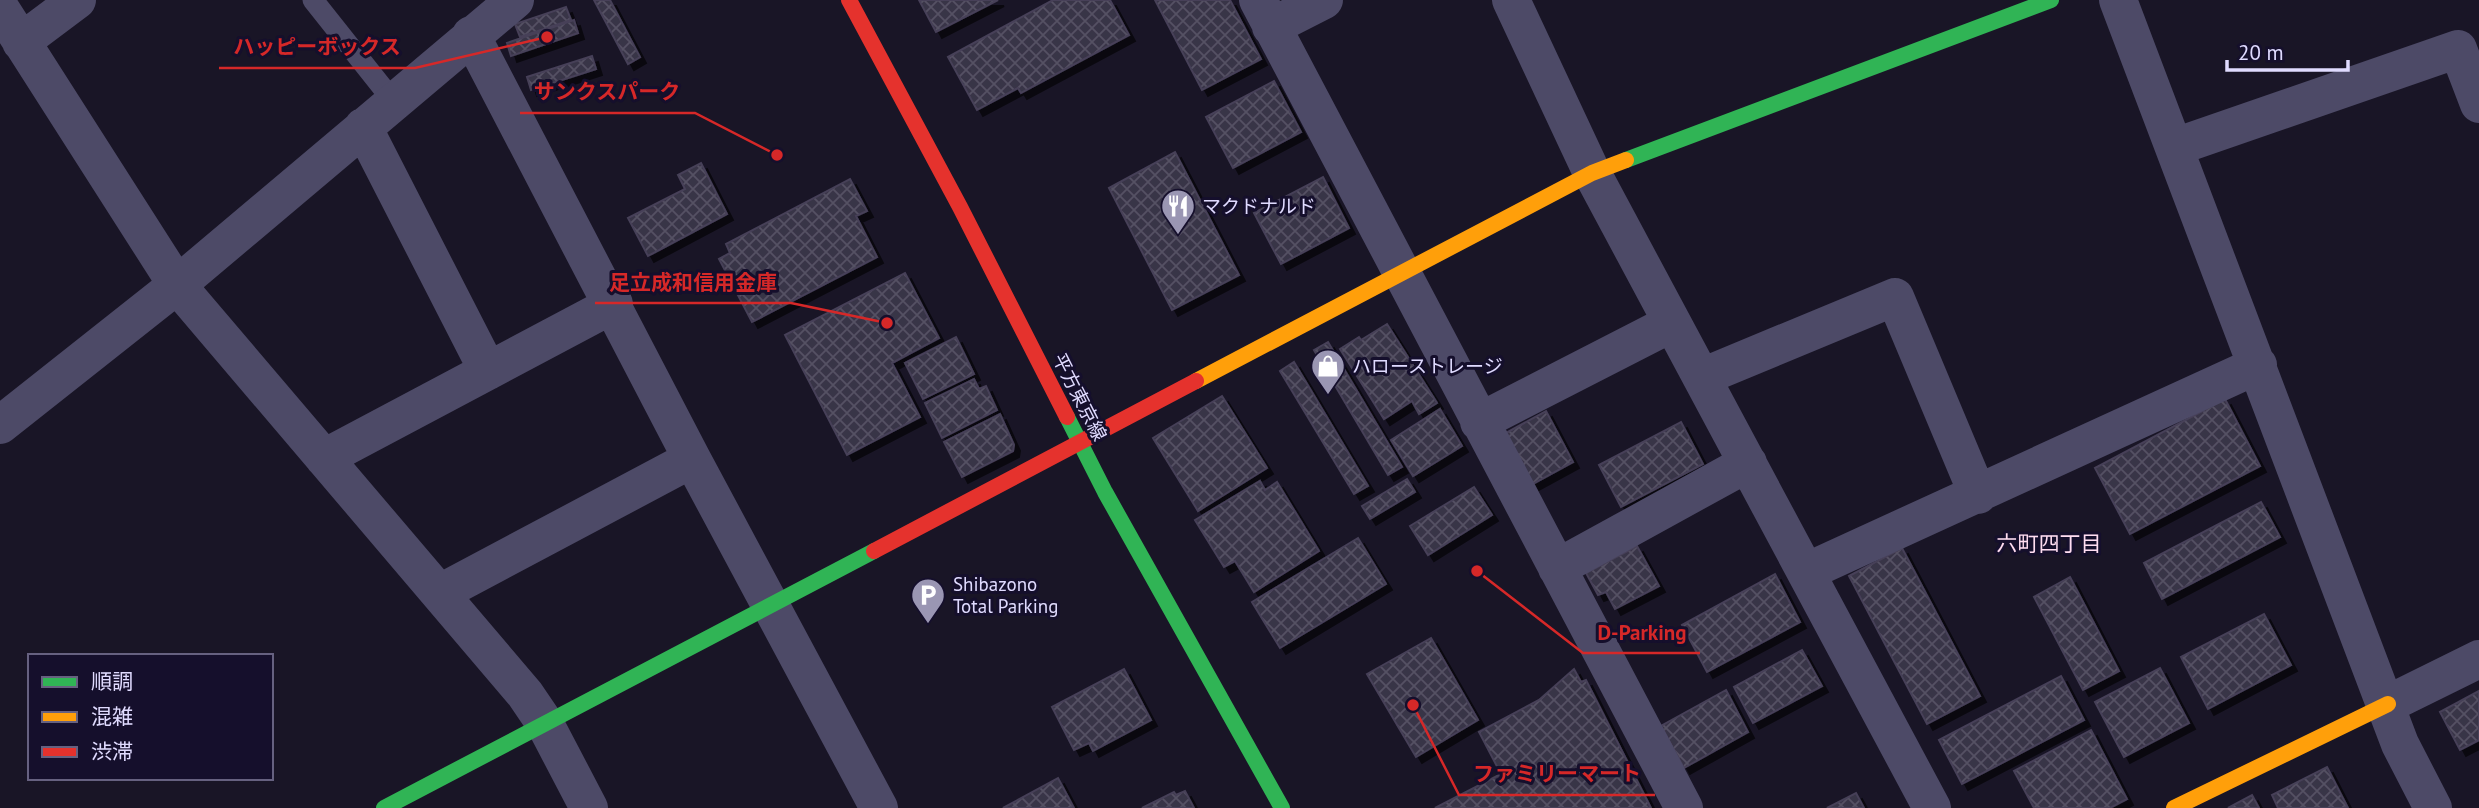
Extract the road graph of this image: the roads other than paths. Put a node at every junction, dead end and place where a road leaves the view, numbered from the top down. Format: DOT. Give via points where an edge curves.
graph roads {
  1 [pos="77,0"];
  2 [pos="313,0"];
  3 [pos="515,0"];
  4 [pos="849,0"];
  5 [pos="1324,0"];
  6 [pos="2051,0"];
  7 [pos="2118,0"];
  8 [pos="1523,3"];
  9 [pos="0,8"];
  10 [pos="1264,14"];
  11 [pos="471,35"];
  12 [pos="21,42"];
  13 [pos="2469,46"];
  14 [pos="394,102"];
  15 [pos="2479,104"];
  16 [pos="363,127"];
  17 [pos="2175,147"];
  18 [pos="1592,173"];
  19 [pos="1401,275"];
  20 [pos="177,285"];
  21 [pos="614,304"];
  22 [pos="1672,323"];
  23 [pos="2258,365"];
  24 [pos="488,371"];
  25 [pos="1702,377"];
  26 [pos="1479,422"];
  27 [pos="0,425"];
  28 [pos="1080,443"];
  29 [pos="324,458"];
  30 [pos="692,459"];
  31 [pos="1748,463"];
  32 [pos="1978,495"];
  33 [pos="1557,568"];
  34 [pos="1806,572"];
  35 [pos="440,593"];
  36 [pos="769,605"];
  37 [pos="2479,659"];
  38 [pos="2388,704"];
  39 [pos="544,722"];
  40 [pos="384,808"];
  41 [pos="589,808"];
  42 [pos="879,808"];
  43 [pos="1282,808"];
  44 [pos="1684,808"];
  45 [pos="1932,808"];
  46 [pos="2174,808"];
  47 [pos="2433,808"];
  1 -- 12 [label="street"];
  2 -- 14 [label="lane"];
  3 -- 11 [label="street"];
  4 -- 28 [label="street, 平方東京線"];
  5 -- 10 [label="street"];
  6 -- 18 [label="street"];
  7 -- 17 [label="street"];
  8 -- 18 [label="street"];
  9 -- 12 [label="street"];
  10 -- 19 [label="street"];
  11 -- 14 [label="street"];
  11 -- 21 [label="street"];
  12 -- 20 [label="street"];
  13 -- 15 [label="street"];
  13 -- 17 [label="street"];
  14 -- 16 [label="street"];
  16 -- 20 [label="street"];
  16 -- 24 [label="street"];
  17 -- 23 [label="street"];
  18 -- 19 [label="street"];
  18 -- 22 [label="street"];
  19 -- 26 [label="street"];
  19 -- 28 [label="street"];
  20 -- 27 [label="street"];
  20 -- 29 [label="street"];
  21 -- 24 [label="street"];
  21 -- 30 [label="street"];
  22 -- 25 [label="street"];
  22 -- 26 [label="street"];
  23 -- 32 [label="street"];
  23 -- 38 [label="street"];
  24 -- 29 [label="street"];
  25 -- 31 [label="street"];
  25 -- 32 [label="street" via="1895,297"];
  26 -- 33 [label="street"];
  28 -- 36 [label="street"];
  28 -- 43 [label="street, 平方東京線"];
  29 -- 35 [label="street"];
  30 -- 35 [label="street"];
  30 -- 36 [label="street"];
  31 -- 33 [label="street"];
  31 -- 34 [label="street"];
  32 -- 34 [label="street"];
  33 -- 44 [label="street"];
  34 -- 45 [label="street"];
  35 -- 39 [label="street"];
  36 -- 39 [label="street"];
  36 -- 42 [label="street"];
  37 -- 38 [label="street"];
  38 -- 46 [label="street"];
  38 -- 47 [label="street" via="2400,744"];
  39 -- 40 [label="street"];
  39 -- 41 [label="street"];
}
